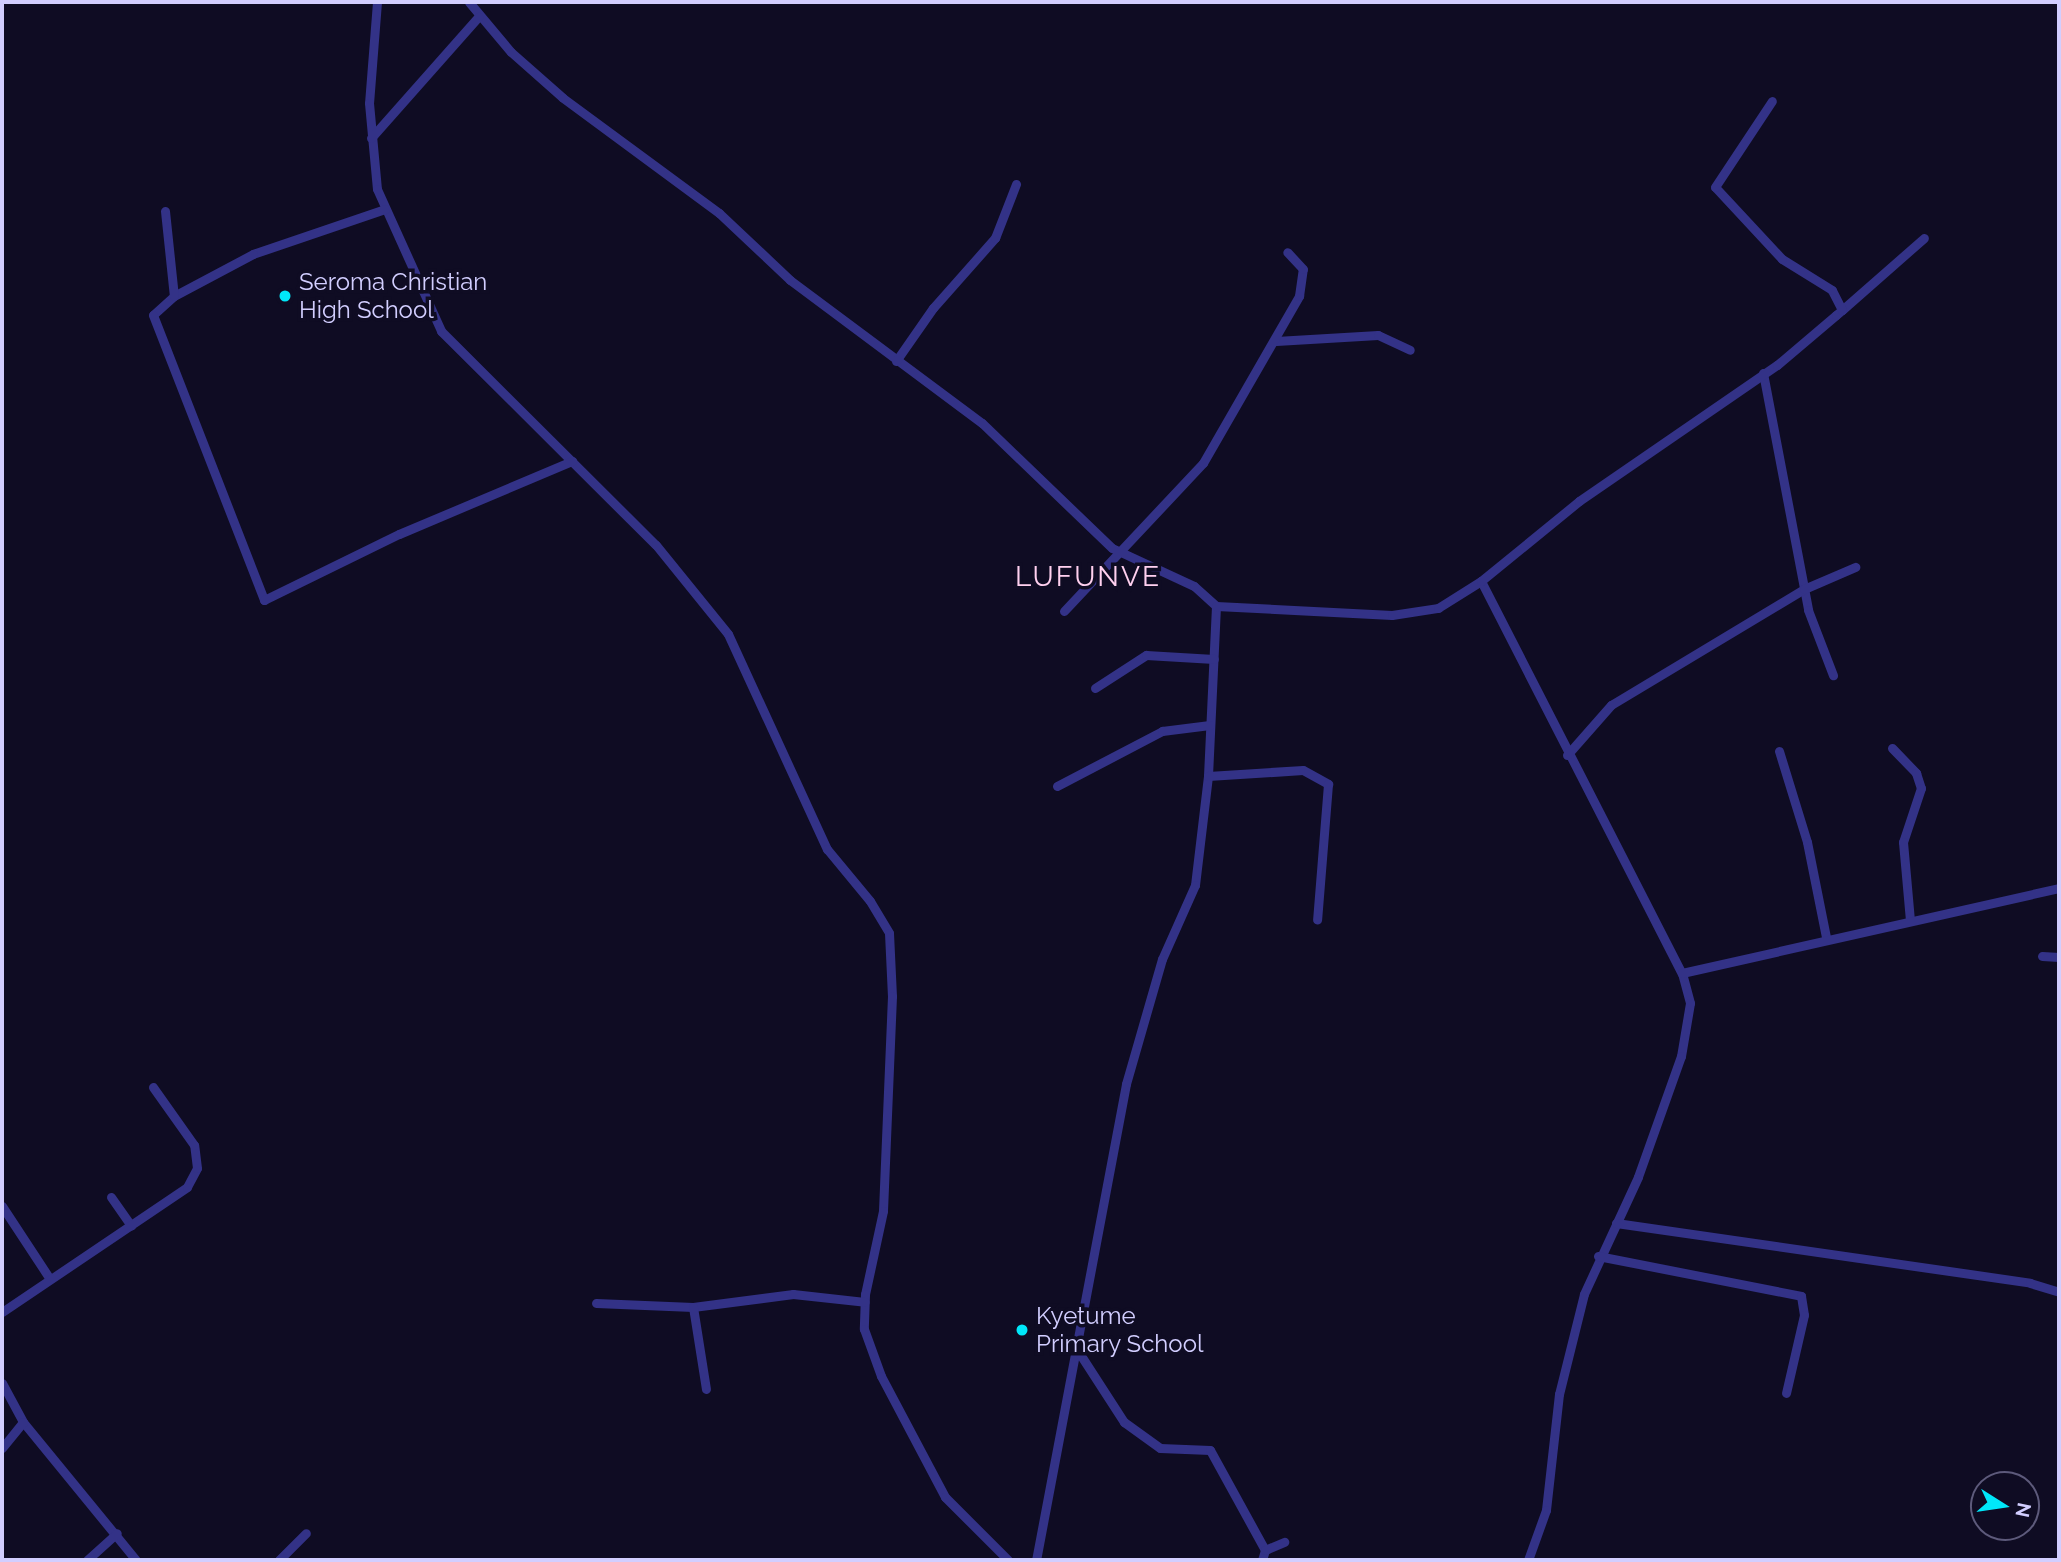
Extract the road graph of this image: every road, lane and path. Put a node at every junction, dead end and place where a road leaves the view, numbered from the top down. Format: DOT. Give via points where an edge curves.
graph roads {
  1 [pos="377,2"];
  2 [pos="469,2"];
  3 [pos="478,17"];
  4 [pos="1772,101"];
  5 [pos="371,138"];
  6 [pos="1016,184"];
  7 [pos="385,209"];
  8 [pos="165,211"];
  9 [pos="1924,238"];
  10 [pos="1287,252"];
  11 [pos="174,296"];
  12 [pos="1842,310"];
  13 [pos="1276,341"];
  14 [pos="1410,350"];
  15 [pos="896,361"];
  16 [pos="1763,373"];
  17 [pos="572,461"];
  18 [pos="1122,553"];
  19 [pos="1855,567"];
  20 [pos="1482,581"];
  21 [pos="1804,589"];
  22 [pos="1216,606"];
  23 [pos="1064,611"];
  24 [pos="1214,659"];
  25 [pos="1833,674"];
  26 [pos="1095,688"];
  27 [pos="1210,725"];
  28 [pos="1892,748"];
  29 [pos="1779,751"];
  30 [pos="1567,755"];
  31 [pos="1208,776"];
  32 [pos="1057,786"];
  33 [pos="2059,888"];
  34 [pos="1317,920"];
  35 [pos="1910,920"];
  36 [pos="1826,937"];
  37 [pos="2042,956"];
  38 [pos="2059,957"];
  39 [pos="1682,973"];
  40 [pos="153,1087"];
  41 [pos="111,1196"];
  42 [pos="2,1206"];
  43 [pos="1616,1223"];
  44 [pos="131,1226"];
  45 [pos="1598,1256"];
  46 [pos="50,1279"];
  47 [pos="2059,1292"];
  48 [pos="865,1302"];
  49 [pos="596,1303"];
  50 [pos="693,1307"];
  51 [pos="2,1312"];
  52 [pos="1078,1351"];
  53 [pos="2,1383"];
  54 [pos="706,1389"];
  55 [pos="1786,1393"];
  56 [pos="23,1423"];
  57 [pos="2,1448"];
  58 [pos="117,1533"];
  59 [pos="306,1533"];
  60 [pos="1284,1542"];
  61 [pos="1265,1550"];
  62 [pos="1003,1559"];
  63 [pos="87,1560"];
  64 [pos="136,1560"];
  65 [pos="279,1560"];
  66 [pos="1036,1560"];
  67 [pos="1262,1560"];
  68 [pos="1528,1560"];
  1 -- 5 [label="street" via="370,35"];
  2 -- 3 [label="street"];
  3 -- 5 [label="street"];
  3 -- 15 [label="street" via="563,98 719,213 790,280"];
  4 -- 12 [label="street" via="1715,187 1782,259 1832,290"];
  5 -- 7 [label="street"];
  6 -- 15 [label="street" via="995,237 933,308"];
  7 -- 11 [label="street" via="253,254"];
  7 -- 17 [label="street" via="441,331"];
  8 -- 11 [label="street"];
  9 -- 12 [label="street"];
  10 -- 13 [label="street" via="1303,269 1304,281"];
  11 -- 17 [label="street" via="153,315 264,600 399,534"];
  12 -- 16 [label="street"];
  13 -- 14 [label="street" via="1378,335"];
  13 -- 18 [label="street" via="1203,463"];
  15 -- 18 [label="street" via="982,423"];
  16 -- 20 [label="street" via="1579,501"];
  16 -- 21 [label="street" via="1777,426"];
  17 -- 48 [label="street" via="656,545 728,634 827,849 870,901 889,933 892,996 883,1211"];
  18 -- 22 [label="street" via="1194,586"];
  18 -- 23 [label="street"];
  19 -- 21 [label="street"];
  20 -- 22 [label="street" via="1438,608 1392,615"];
  20 -- 30 [label="street"];
  21 -- 25 [label="street"];
  21 -- 30 [label="street" via="1611,705"];
  22 -- 24 [label="street"];
  24 -- 26 [label="street" via="1146,655"];
  24 -- 27 [label="street"];
  27 -- 31 [label="street"];
  27 -- 32 [label="street" via="1162,731"];
  28 -- 35 [label="street" via="1916,773 1921,788 1903,842"];
  29 -- 36 [label="street" via="1807,842"];
  30 -- 39 [label="street"];
  31 -- 34 [label="street" via="1303,770 1328,784"];
  31 -- 52 [label="street" via="1195,885 1162,959 1126,1084"];
  33 -- 35 [label="street"];
  35 -- 36 [label="street"];
  36 -- 39 [label="street"];
  37 -- 38 [label="street"];
  39 -- 43 [label="street" via="1690,1003 1681,1056"];
  40 -- 44 [label="street" via="194,1145 197,1168 187,1187"];
  41 -- 44 [label="street"];
  42 -- 46 [label="street"];
  43 -- 45 [label="street"];
  43 -- 47 [label="street" via="2030,1283"];
  44 -- 46 [label="street"];
  45 -- 55 [label="street" via="1801,1296 1804,1315"];
  45 -- 68 [label="street" via="1570,1344 1546,1510"];
  46 -- 51 [label="street"];
  48 -- 50 [label="street" via="793,1294"];
  48 -- 62 [label="street" via="863,1329 925,1464 945,1497"];
  49 -- 50 [label="street"];
  50 -- 54 [label="street"];
  52 -- 61 [label="street" via="1124,1422 1160,1448 1210,1450"];
  52 -- 66 [label="street"];
  53 -- 56 [label="street"];
  56 -- 57 [label="street"];
  56 -- 58 [label="street"];
  58 -- 63 [label="street"];
  58 -- 64 [label="street"];
  59 -- 65 [label="street"];
  60 -- 61 [label="street"];
  61 -- 67 [label="street"];
}
